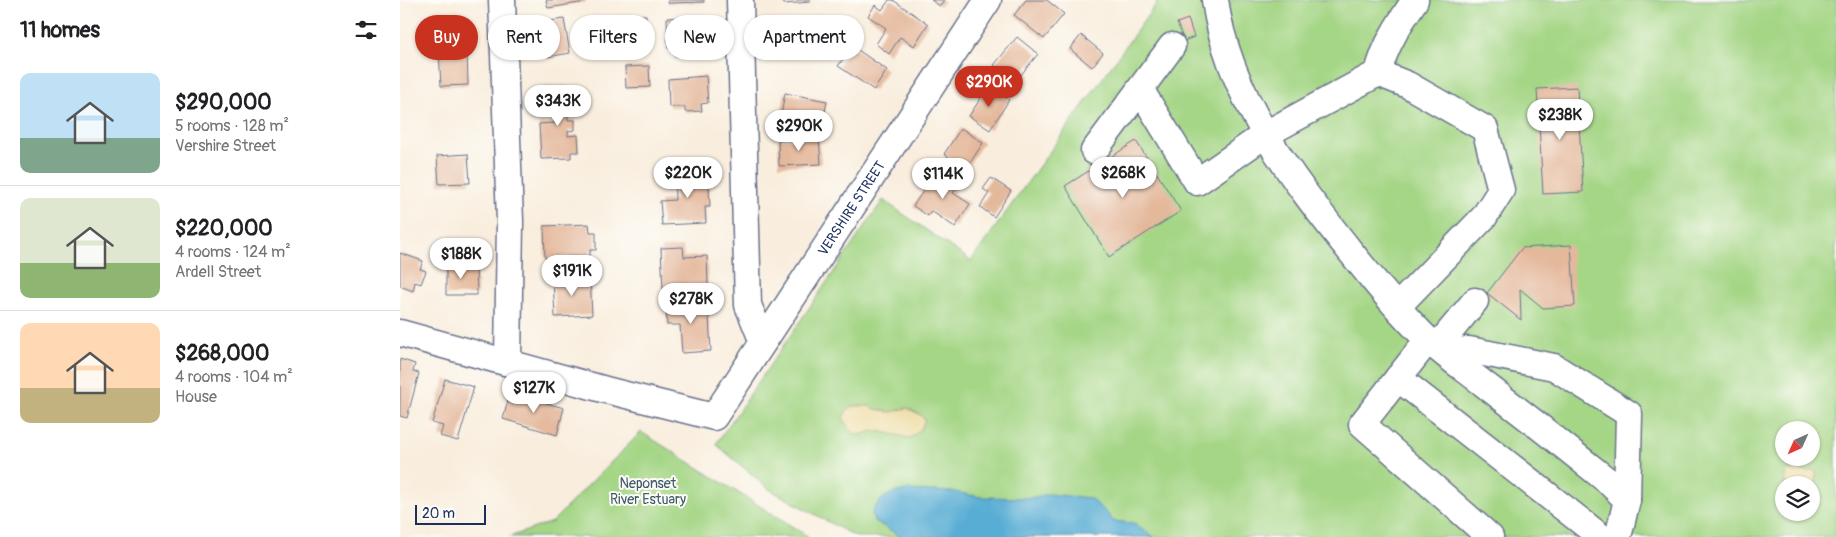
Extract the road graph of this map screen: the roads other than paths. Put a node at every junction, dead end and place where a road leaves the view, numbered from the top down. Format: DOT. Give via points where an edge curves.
graph roads {
  1 [pos="502,0"];
  2 [pos="740,0"];
  3 [pos="988,0"];
  4 [pos="1215,0"];
  5 [pos="1415,0"];
  6 [pos="1172,46"];
  7 [pos="1378,73"];
  8 [pos="1140,89"];
  9 [pos="1266,134"];
  10 [pos="1094,151"];
  11 [pos="1475,301"];
  12 [pos="1398,307"];
  13 [pos="400,333"];
  14 [pos="763,342"];
  15 [pos="1436,346"];
  16 [pos="508,362"];
  17 [pos="1398,378"];
  18 [pos="1627,500"];
  19 [pos="1490,537"];
  20 [pos="1601,537"];
  21 [pos="1618,537"];
  1 -- 16 [label="street" via="510,221"];
  2 -- 14 [label="street" via="748,305"];
  3 -- 14 [label="street, VERSHIRE STREET"];
  4 -- 9 [label="street" via="1226,52"];
  5 -- 7 [label="street" via="1390,38"];
  6 -- 8 [label="street"];
  7 -- 9 [label="street"];
  7 -- 12 [label="street" via="1408,85 1485,129 1501,190 1484,217"];
  8 -- 9 [label="street" via="1197,182"];
  8 -- 10 [label="street"];
  9 -- 12 [label="street" via="1301,187"];
  11 -- 15 [label="street"];
  12 -- 15 [label="street"];
  13 -- 16 [label="street"];
  14 -- 16 [label="street, VERSHIRE STREET" via="714,417"];
  15 -- 17 [label="street"];
  15 -- 18 [label="street" via="1609,482"];
  15 -- 18 [label="street" via="1554,367 1629,414"];
  17 -- 19 [label="street" via="1362,424"];
  17 -- 20 [label="street"];
  18 -- 21 [label="street"];
}
